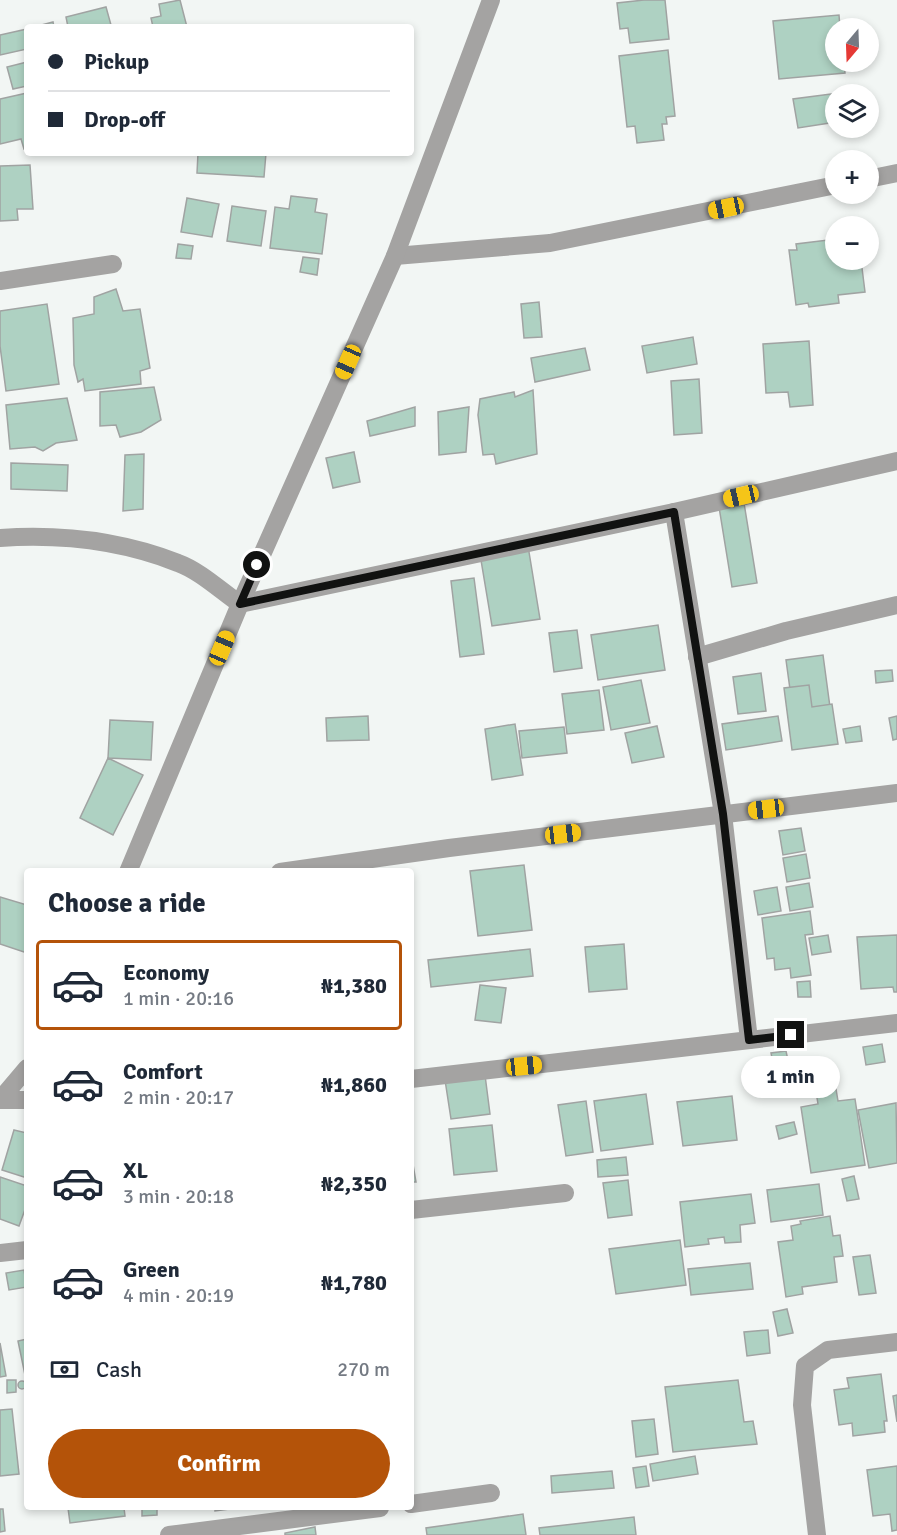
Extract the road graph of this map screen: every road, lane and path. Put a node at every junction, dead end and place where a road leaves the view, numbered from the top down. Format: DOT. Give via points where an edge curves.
graph roads {
  1 [pos="491,0"];
  2 [pos="897,173"];
  3 [pos="879,177"];
  4 [pos="825,187"];
  5 [pos="395,256"];
  6 [pos="112,264"];
  7 [pos="0,281"];
  8 [pos="897,461"];
  9 [pos="674,512"];
  10 [pos="0,538"];
  11 [pos="240,604"];
  12 [pos="897,605"];
  13 [pos="697,657"];
  14 [pos="897,793"];
  15 [pos="723,814"];
  16 [pos="130,868"];
  17 [pos="311,868"];
  18 [pos="897,1023"];
  19 [pos="749,1040"];
  20 [pos="24,1072"];
  21 [pos="414,1079"];
  22 [pos="0,1100"];
  23 [pos="24,1100"];
  24 [pos="565,1193"];
  25 [pos="414,1210"];
  26 [pos="24,1250"];
  27 [pos="0,1253"];
  28 [pos="897,1342"];
  29 [pos="491,1493"];
  30 [pos="414,1504"];
  31 [pos="365,1510"];
  32 [pos="169,1535"];
  33 [pos="817,1535"];
  1 -- 5 [label="street"];
  2 -- 3 [label="street"];
  4 -- 5 [label="street" via="550,243"];
  5 -- 11 [label="street"];
  6 -- 7 [label="street"];
  8 -- 9 [label="street"];
  9 -- 11 [label="street"];
  9 -- 13 [label="street"];
  10 -- 11 [label="street" via="46,535 128,548 180,564"];
  11 -- 16 [label="street"];
  12 -- 13 [label="street"];
  13 -- 15 [label="street"];
  14 -- 15 [label="street"];
  15 -- 17 [label="street"];
  15 -- 19 [label="street"];
  18 -- 19 [label="street"];
  19 -- 21 [label="street"];
  20 -- 22 [label="street"];
  22 -- 23 [label="street"];
  24 -- 25 [label="street"];
  26 -- 27 [label="street"];
  28 -- 33 [label="street" via="828,1350 805,1366 802,1405"];
  29 -- 30 [label="street"];
  31 -- 32 [label="street"];
}
